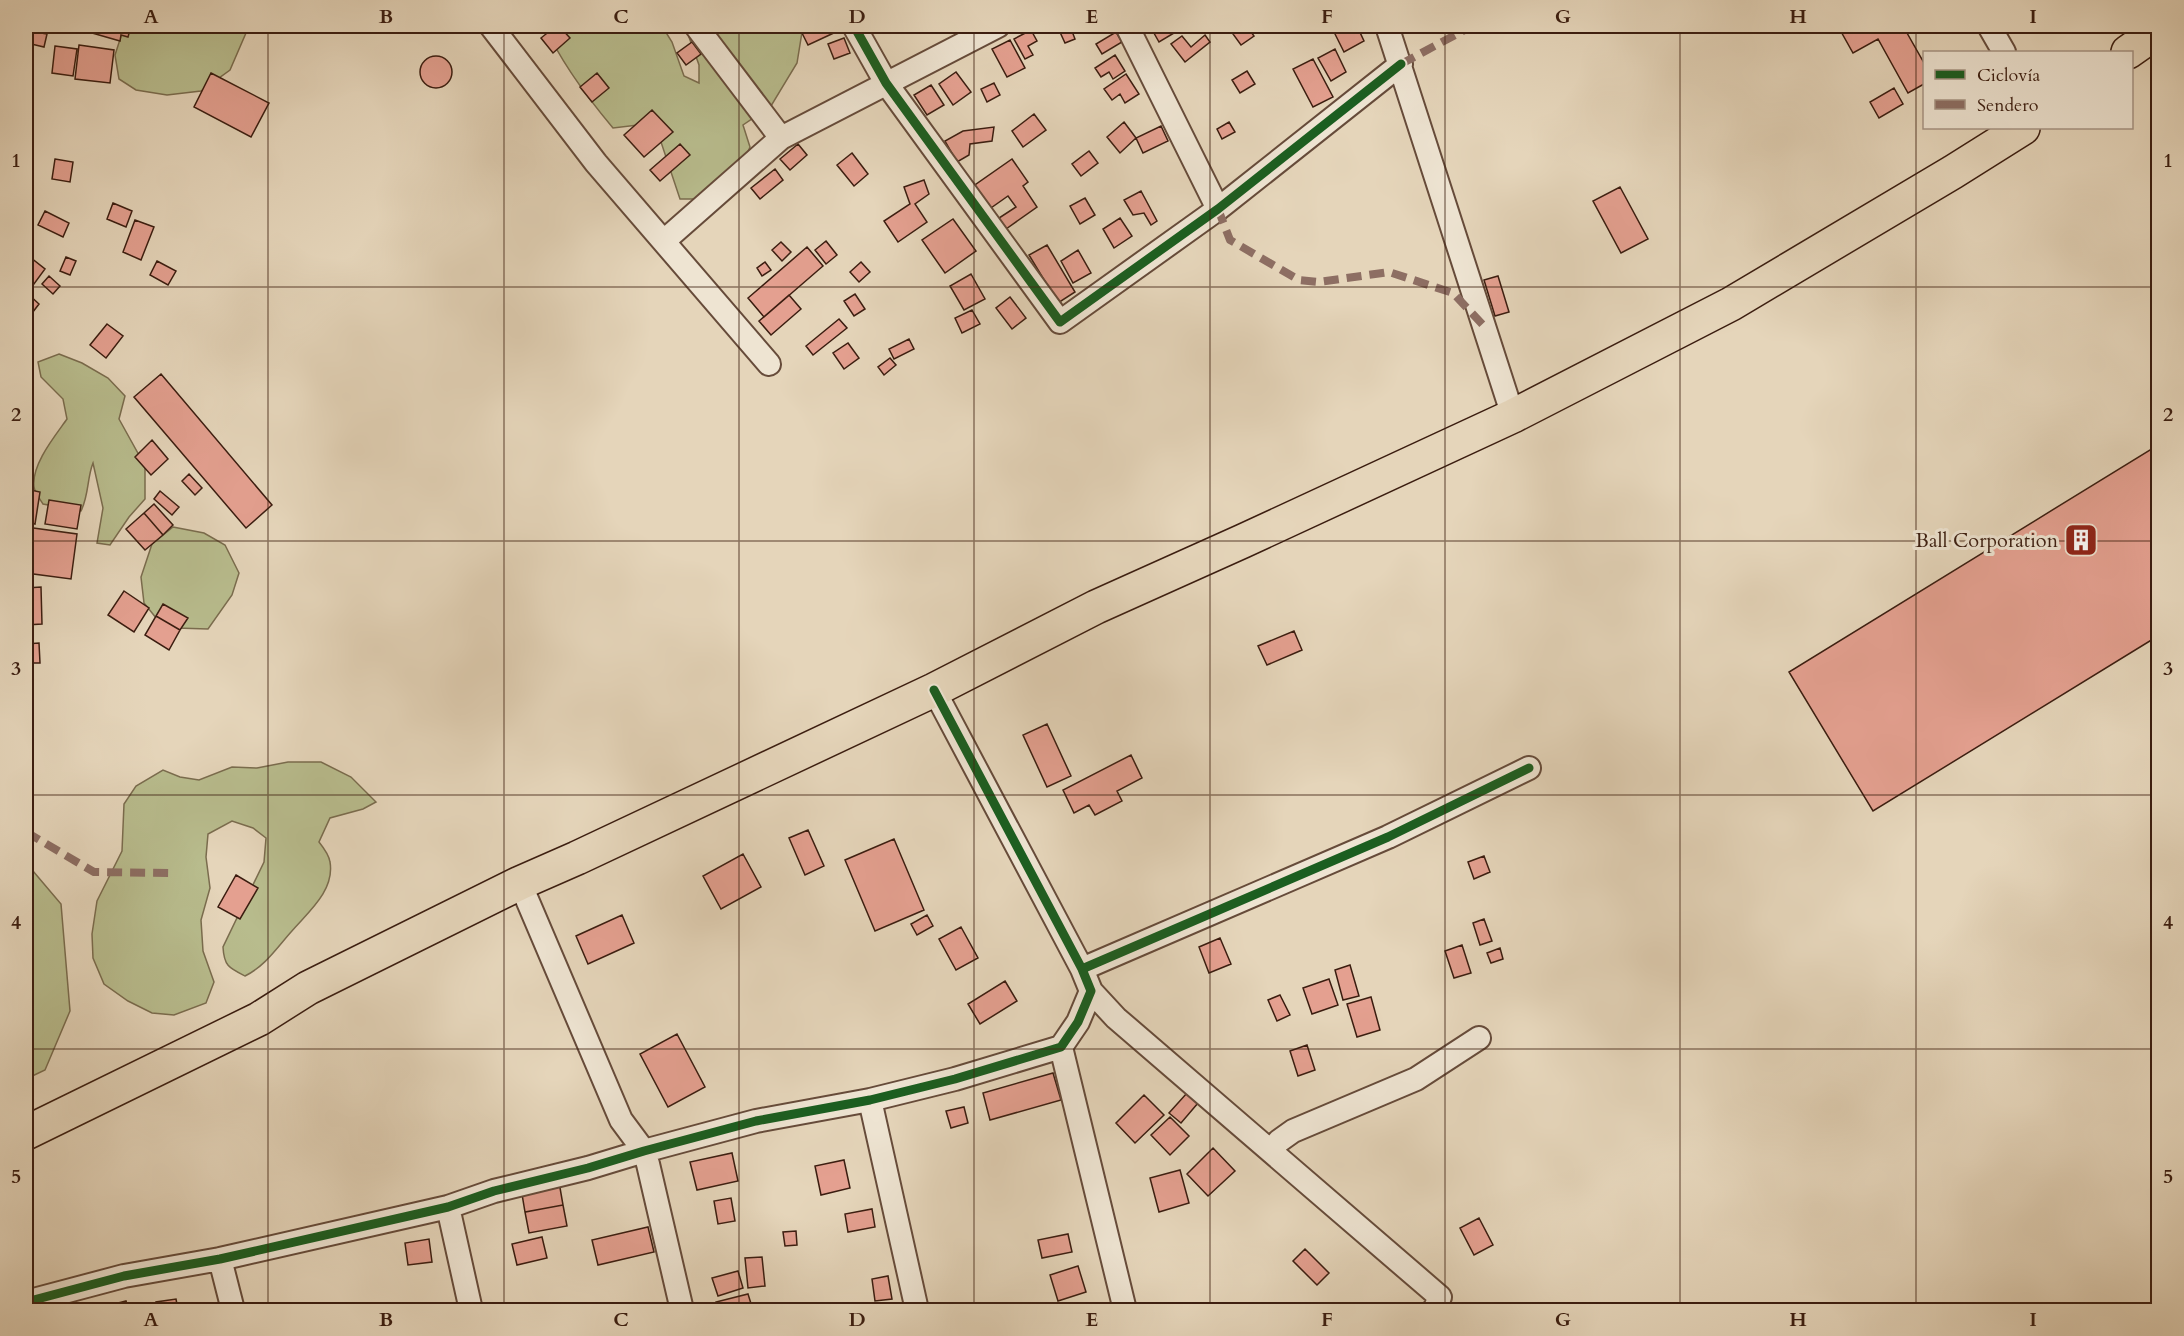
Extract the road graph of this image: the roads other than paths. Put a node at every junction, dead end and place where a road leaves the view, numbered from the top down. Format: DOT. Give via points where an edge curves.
graph roads {
  1 [pos="491,26"];
  2 [pos="696,26"];
  3 [pos="854,26"];
  4 [pos="998,26"];
  5 [pos="1127,26"];
  6 [pos="1387,26"];
  7 [pos="1989,26"];
  8 [pos="2158,32"];
  9 [pos="2003,51"];
  10 [pos="2130,51"];
  11 [pos="1401,64"];
  12 [pos="886,83"];
  13 [pos="2021,129"];
  14 [pos="782,138"];
  15 [pos="1218,209"];
  16 [pos="664,241"];
  17 [pos="769,364"];
  18 [pos="1513,416"];
  19 [pos="934,690"];
  20 [pos="1529,768"];
  21 [pos="520,883"];
  22 [pos="1082,969"];
  23 [pos="308,988"];
  24 [pos="1090,991"];
  25 [pos="1479,1038"];
  26 [pos="1060,1047"];
  27 [pos="870,1100"];
  28 [pos="26,1110"];
  29 [pos="26,1133"];
  30 [pos="644,1150"];
  31 [pos="1271,1150"];
  32 [pos="448,1207"];
  33 [pos="220,1259"];
  34 [pos="26,1302"];
  35 [pos="233,1311"];
  36 [pos="471,1311"];
  37 [pos="682,1311"];
  38 [pos="917,1311"];
  39 [pos="1125,1311"];
  40 [pos="1434,1311"];
  1 -- 16 [label="street" via="596,163"];
  2 -- 14 [label="street"];
  3 -- 12 [label="street"];
  4 -- 12 [label="street"];
  5 -- 15 [label="street"];
  6 -- 11 [label="street"];
  7 -- 9 [label="street"];
  8 -- 10 [label="highway"];
  11 -- 15 [label="street"];
  11 -- 18 [label="street"];
  12 -- 14 [label="street"];
  12 -- 15 [label="street" via="1060,322"];
  13 -- 18 [label="highway" via="1731,304"];
  14 -- 16 [label="street"];
  16 -- 17 [label="street"];
  18 -- 19 [label="highway" via="1096,607"];
  19 -- 21 [label="highway"];
  19 -- 22 [label="street"];
  20 -- 22 [label="street" via="1388,837"];
  21 -- 23 [label="highway"];
  21 -- 30 [label="street" via="621,1120"];
  22 -- 24 [label="street"];
  23 -- 28 [label="highway" via="248,1009 130,1060"];
  23 -- 29 [label="highway" via="259,1019"];
  24 -- 26 [label="street" via="1078,1022"];
  24 -- 31 [label="street" via="1116,1018"];
  25 -- 31 [label="street" via="1416,1079 1293,1131"];
  26 -- 27 [label="street"];
  26 -- 39 [label="street"];
  27 -- 30 [label="street" via="756,1121"];
  27 -- 38 [label="street"];
  30 -- 32 [label="street"];
  30 -- 37 [label="street"];
  31 -- 40 [label="street" via="1440,1297"];
  32 -- 33 [label="street"];
  32 -- 36 [label="street"];
  33 -- 34 [label="street" via="124,1276"];
  33 -- 35 [label="street"];
}
